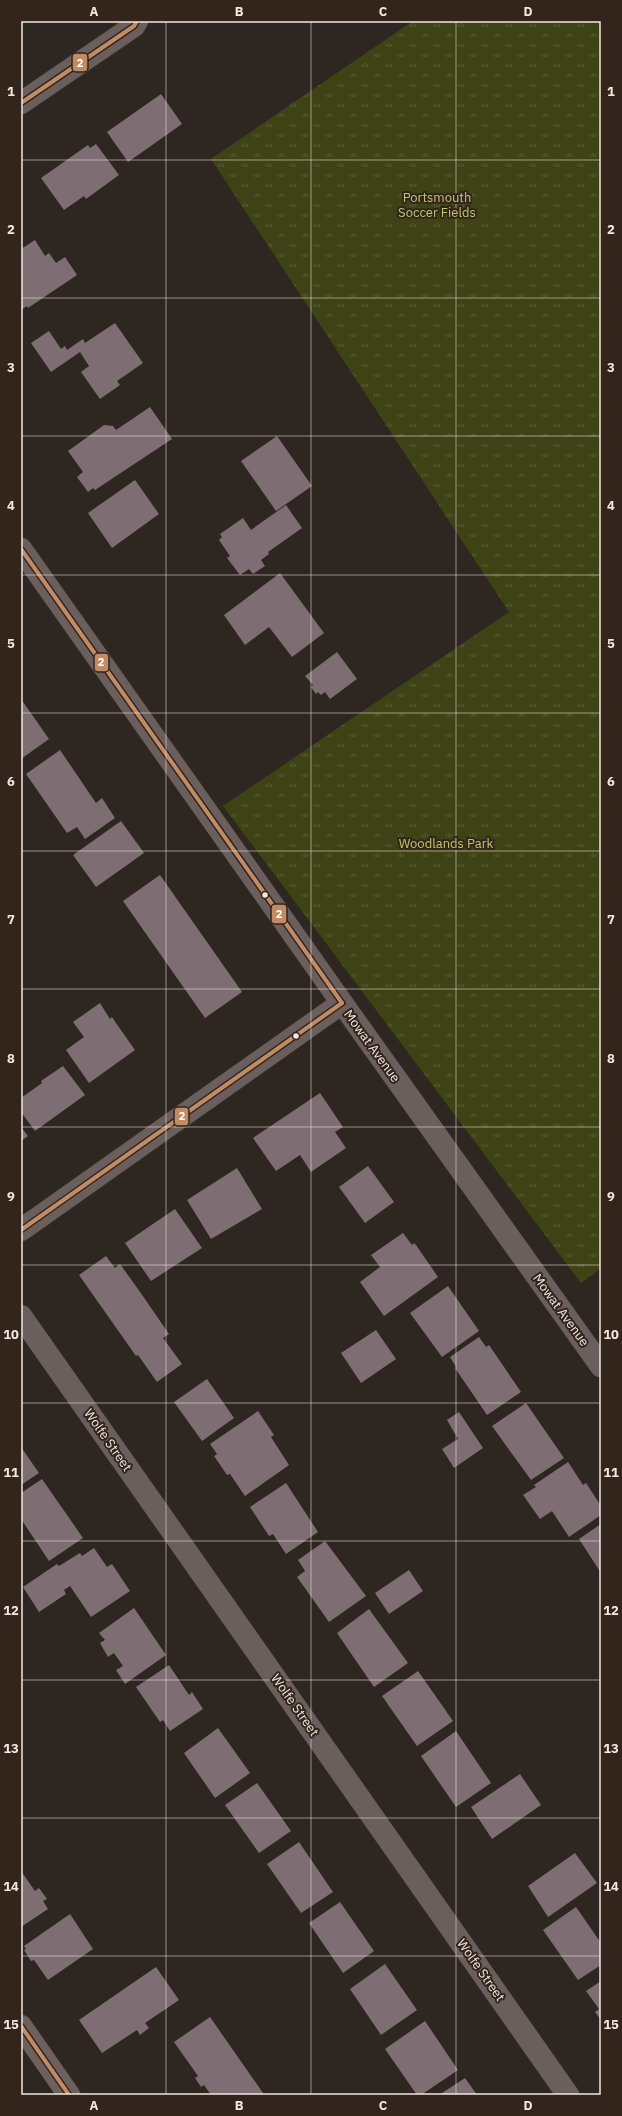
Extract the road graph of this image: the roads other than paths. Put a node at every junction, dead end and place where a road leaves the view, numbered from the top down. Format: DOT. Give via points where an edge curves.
graph roads {
  1 [pos="137,21"];
  2 [pos="21,104"];
  3 [pos="21,549"];
  4 [pos="342,1003"];
  5 [pos="21,1230"];
  6 [pos="21,1316"];
  7 [pos="601,1366"];
  8 [pos="21,2026"];
  9 [pos="69,2095"];
  10 [pos="568,2095"];
  1 -- 2 [label="street" via="134,26"];
  3 -- 4 [label="street, Mowat Avenue"];
  4 -- 5 [label="street"];
  4 -- 7 [label="street, Mowat Avenue"];
  6 -- 10 [label="street, Wolfe Street"];
  8 -- 9 [label="street"];
}
